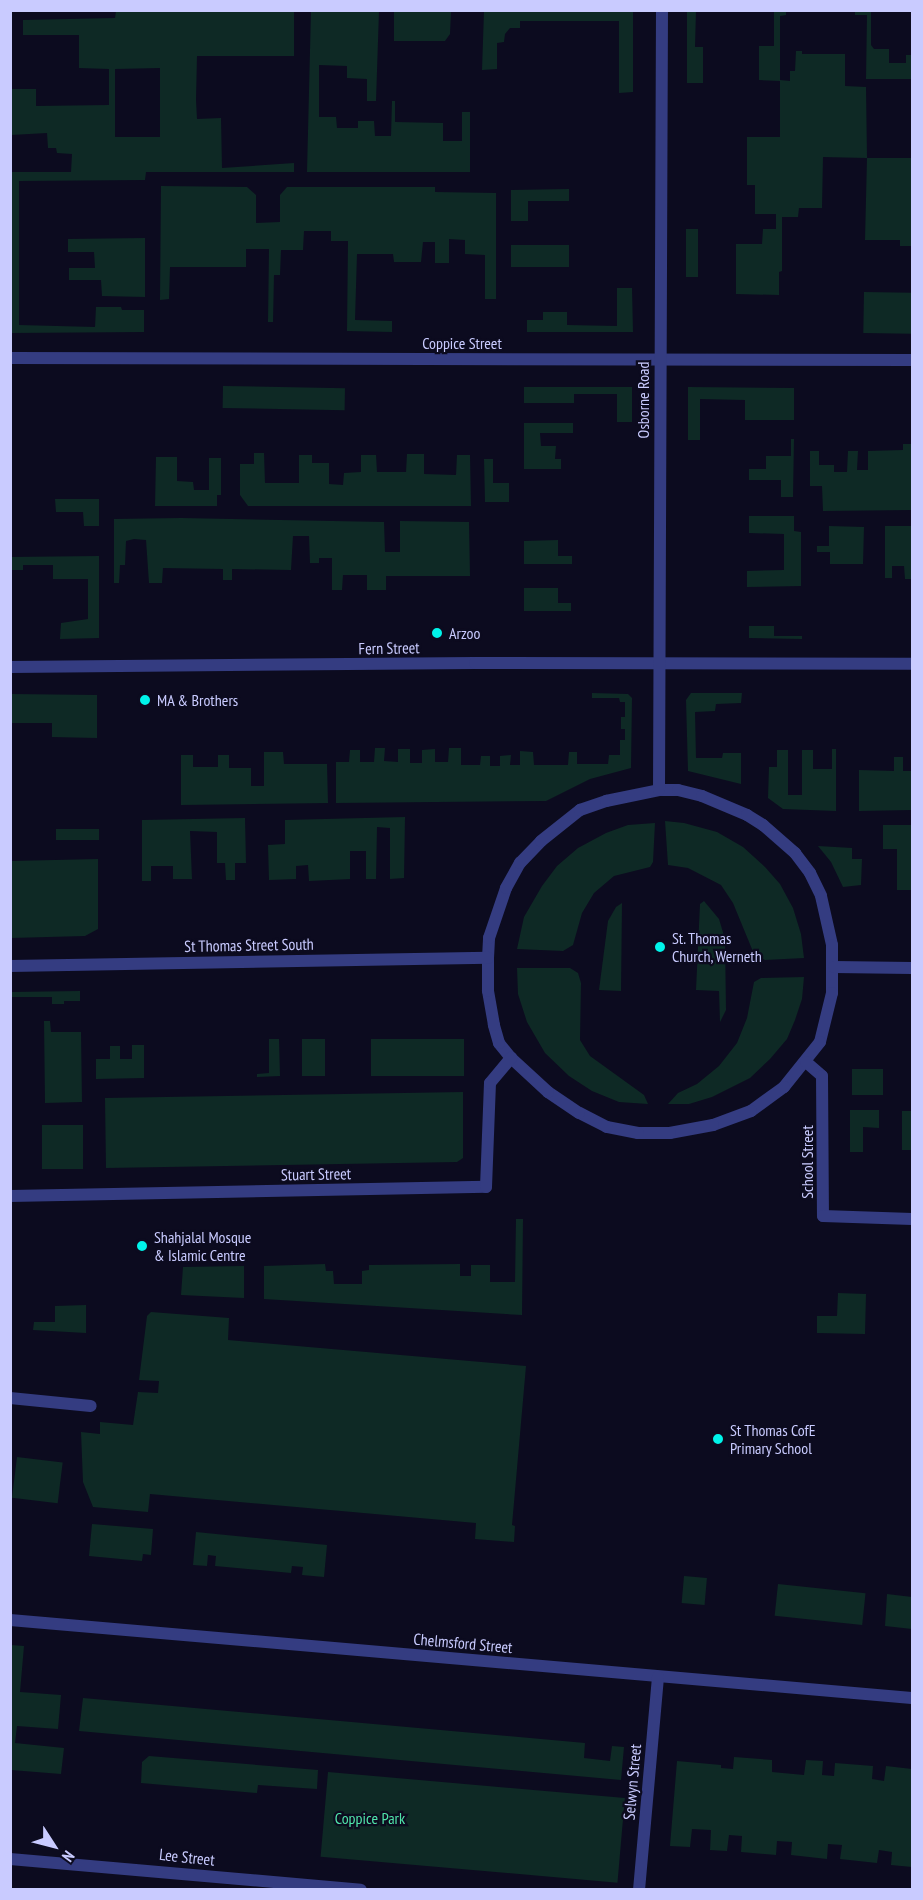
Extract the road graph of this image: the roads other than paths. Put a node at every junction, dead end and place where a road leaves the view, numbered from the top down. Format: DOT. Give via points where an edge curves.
graph roads {
  1 [pos="662,10"];
  2 [pos="10,358"];
  3 [pos="659,358"];
  4 [pos="912,360"];
  5 [pos="912,664"];
  6 [pos="660,666"];
  7 [pos="10,667"];
  8 [pos="659,790"];
  9 [pos="488,958"];
  10 [pos="10,966"];
  11 [pos="834,967"];
  12 [pos="912,968"];
  13 [pos="512,1058"];
  14 [pos="806,1062"];
  15 [pos="10,1196"];
  16 [pos="912,1219"];
  17 [pos="10,1398"];
  18 [pos="91,1406"];
  19 [pos="10,1620"];
  20 [pos="658,1677"];
  21 [pos="912,1698"];
  22 [pos="10,1858"];
  23 [pos="361,1890"];
  24 [pos="639,1890"];
  1 -- 3 [label="street, Osborne Road"];
  2 -- 3 [label="street, Coppice Street"];
  3 -- 4 [label="street, Coppice Street"];
  3 -- 6 [label="street, Osborne Road"];
  5 -- 6 [label="street, Fern Street"];
  6 -- 7 [label="street, Fern Street" via="475,663"];
  6 -- 8 [label="street, Osborne Road"];
  8 -- 9 [label="street" via="580,810 541,841 520,863 506,888 489,938"];
  8 -- 11 [label="street" via="702,796 747,815 795,853 821,896"];
  9 -- 10 [label="street, St Thomas Street South"];
  9 -- 13 [label="street" via="494,1025 499,1043"];
  11 -- 12 [label="street"];
  11 -- 14 [label="street" via="827,1021 820,1042"];
  13 -- 14 [label="street" via="548,1092 579,1113 607,1127 638,1133 670,1133 713,1125 751,1111 784,1087"];
  13 -- 15 [label="street, Stuart Street" via="490,1083 486,1187"];
  14 -- 16 [label="street, School Street" via="822,1076 823,1216"];
  17 -- 18 [label="street"];
  19 -- 20 [label="street, Chelmsford Street"];
  20 -- 21 [label="street, Chelmsford Street"];
  20 -- 24 [label="street, Selwyn Street"];
  22 -- 23 [label="street, Lee Street"];
}
